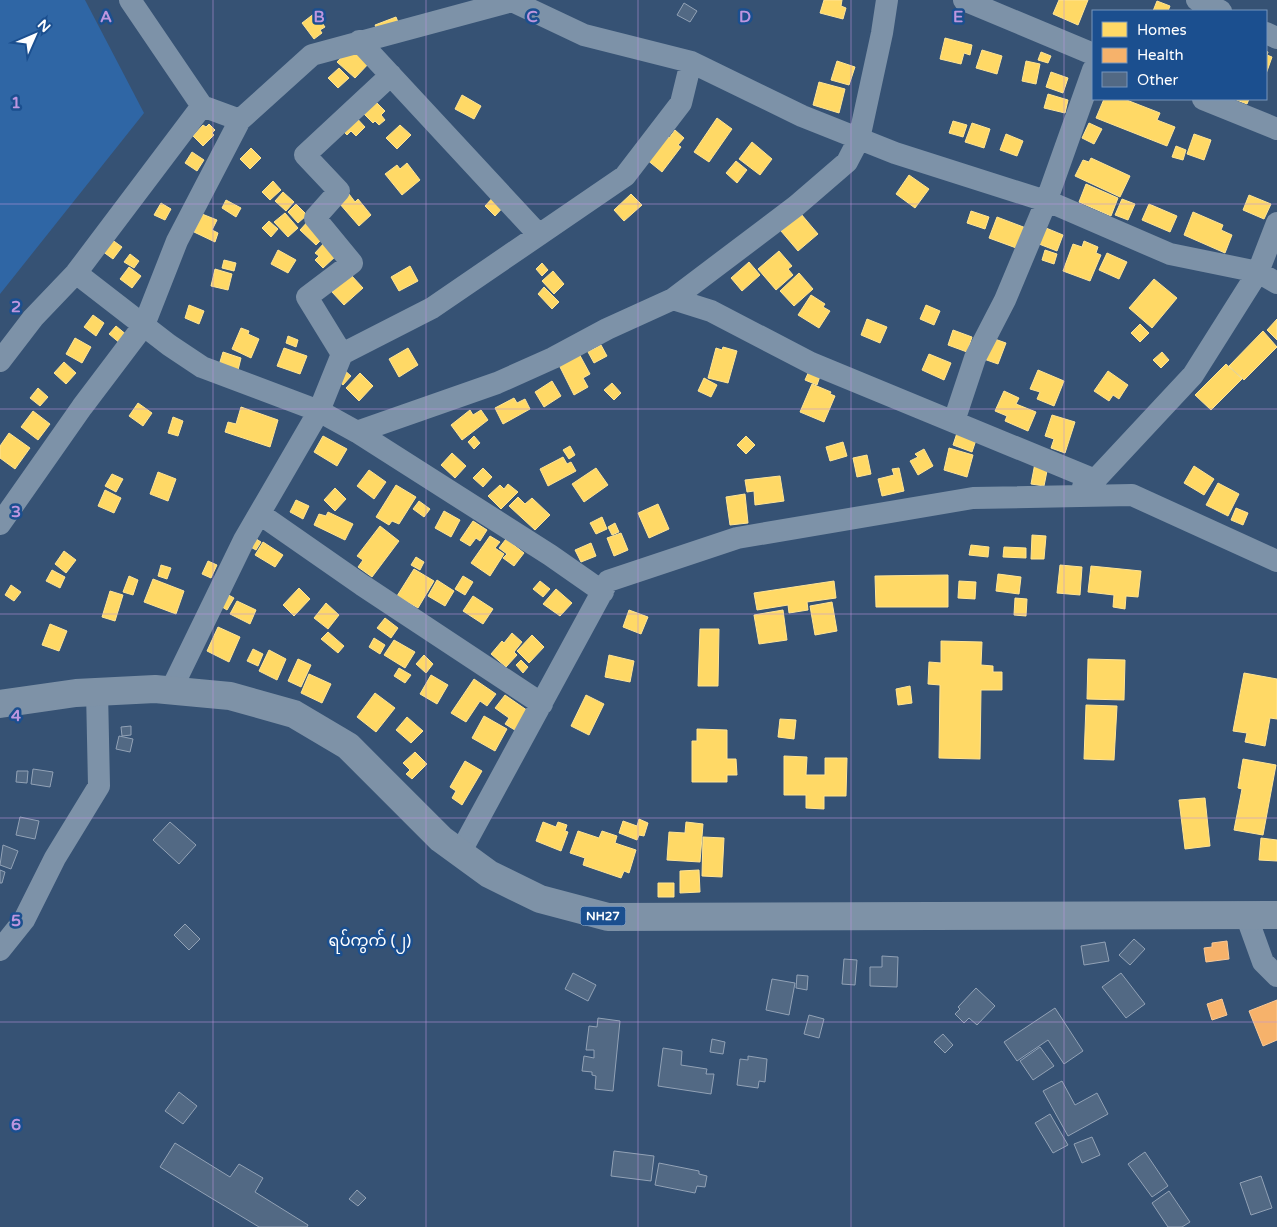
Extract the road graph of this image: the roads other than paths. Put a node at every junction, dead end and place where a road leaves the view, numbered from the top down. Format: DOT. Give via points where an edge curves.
graph roads {
  1 [pos="130,0"];
  2 [pos="887,0"];
  3 [pos="964,0"];
  4 [pos="1197,0"];
  5 [pos="1218,10"];
  6 [pos="359,41"];
  7 [pos="1092,54"];
  8 [pos="691,62"];
  9 [pos="1092,73"];
  10 [pos="391,75"];
  11 [pos="1205,100"];
  12 [pos="202,106"];
  13 [pos="240,120"];
  14 [pos="1277,129"];
  15 [pos="860,139"];
  16 [pos="1046,202"];
  17 [pos="1277,223"];
  18 [pos="539,235"];
  19 [pos="1258,272"];
  20 [pos="76,273"];
  21 [pos="1277,284"];
  22 [pos="673,300"];
  23 [pos="144,325"];
  24 [pos="342,354"];
  25 [pos="0,361"];
  26 [pos="319,411"];
  27 [pos="954,420"];
  28 [pos="357,432"];
  29 [pos="1095,480"];
  30 [pos="1070,496"];
  31 [pos="260,514"];
  32 [pos="0,524"];
  33 [pos="1277,561"];
  34 [pos="603,592"];
  35 [pos="170,690"];
  36 [pos="97,692"];
  37 [pos="0,704"];
  38 [pos="542,704"];
  39 [pos="460,853"];
  40 [pos="1246,915"];
  41 [pos="1277,915"];
  42 [pos="0,950"];
  43 [pos="1277,976"];
  1 -- 12 [label="street"];
  2 -- 15 [label="street"];
  3 -- 7 [label="street"];
  4 -- 5 [label="street"];
  6 -- 8 [label="street" via="512,1 584,34"];
  6 -- 10 [label="street"];
  6 -- 13 [label="street" via="312,54"];
  8 -- 15 [label="street" via="802,116"];
  8 -- 18 [label="street" via="681,103 625,176"];
  9 -- 16 [label="street"];
  10 -- 18 [label="street"];
  10 -- 24 [label="street" via="305,155 339,191 315,218 352,263 307,298"];
  11 -- 14 [label="street"];
  12 -- 13 [label="street"];
  12 -- 20 [label="street"];
  13 -- 23 [label="street" via="177,241"];
  15 -- 16 [label="street"];
  15 -- 22 [label="street" via="847,162 796,206"];
  16 -- 19 [label="street" via="1170,254"];
  16 -- 27 [label="street" via="1006,300 975,358"];
  17 -- 19 [label="street"];
  18 -- 24 [label="street" via="432,308"];
  19 -- 21 [label="street"];
  19 -- 29 [label="street" via="1193,375"];
  20 -- 23 [label="street"];
  20 -- 25 [label="street" via="33,318"];
  22 -- 27 [label="street" via="711,311 811,363"];
  22 -- 28 [label="street" via="497,383"];
  23 -- 26 [label="street" via="202,367"];
  23 -- 32 [label="street"];
  24 -- 26 [label="street"];
  26 -- 28 [label="street"];
  26 -- 31 [label="street"];
  27 -- 29 [label="street"];
  28 -- 34 [label="street"];
  29 -- 30 [label="street"];
  30 -- 33 [label="street" via="1132,495"];
  30 -- 34 [label="street" via="973,498 737,538 608,581"];
  31 -- 35 [label="street"];
  31 -- 38 [label="street"];
  34 -- 38 [label="street"];
  35 -- 36 [label="highway, NH27"];
  35 -- 39 [label="highway, NH27" via="230,696 294,714 348,746 441,839"];
  36 -- 37 [label="highway, NH27"];
  36 -- 42 [label="street" via="99,786 55,858 24,920"];
  38 -- 39 [label="street"];
  39 -- 40 [label="highway, NH27" via="489,874 540,899 608,917"];
  40 -- 41 [label="highway, NH27"];
  40 -- 43 [label="street" via="1263,962"];
}
